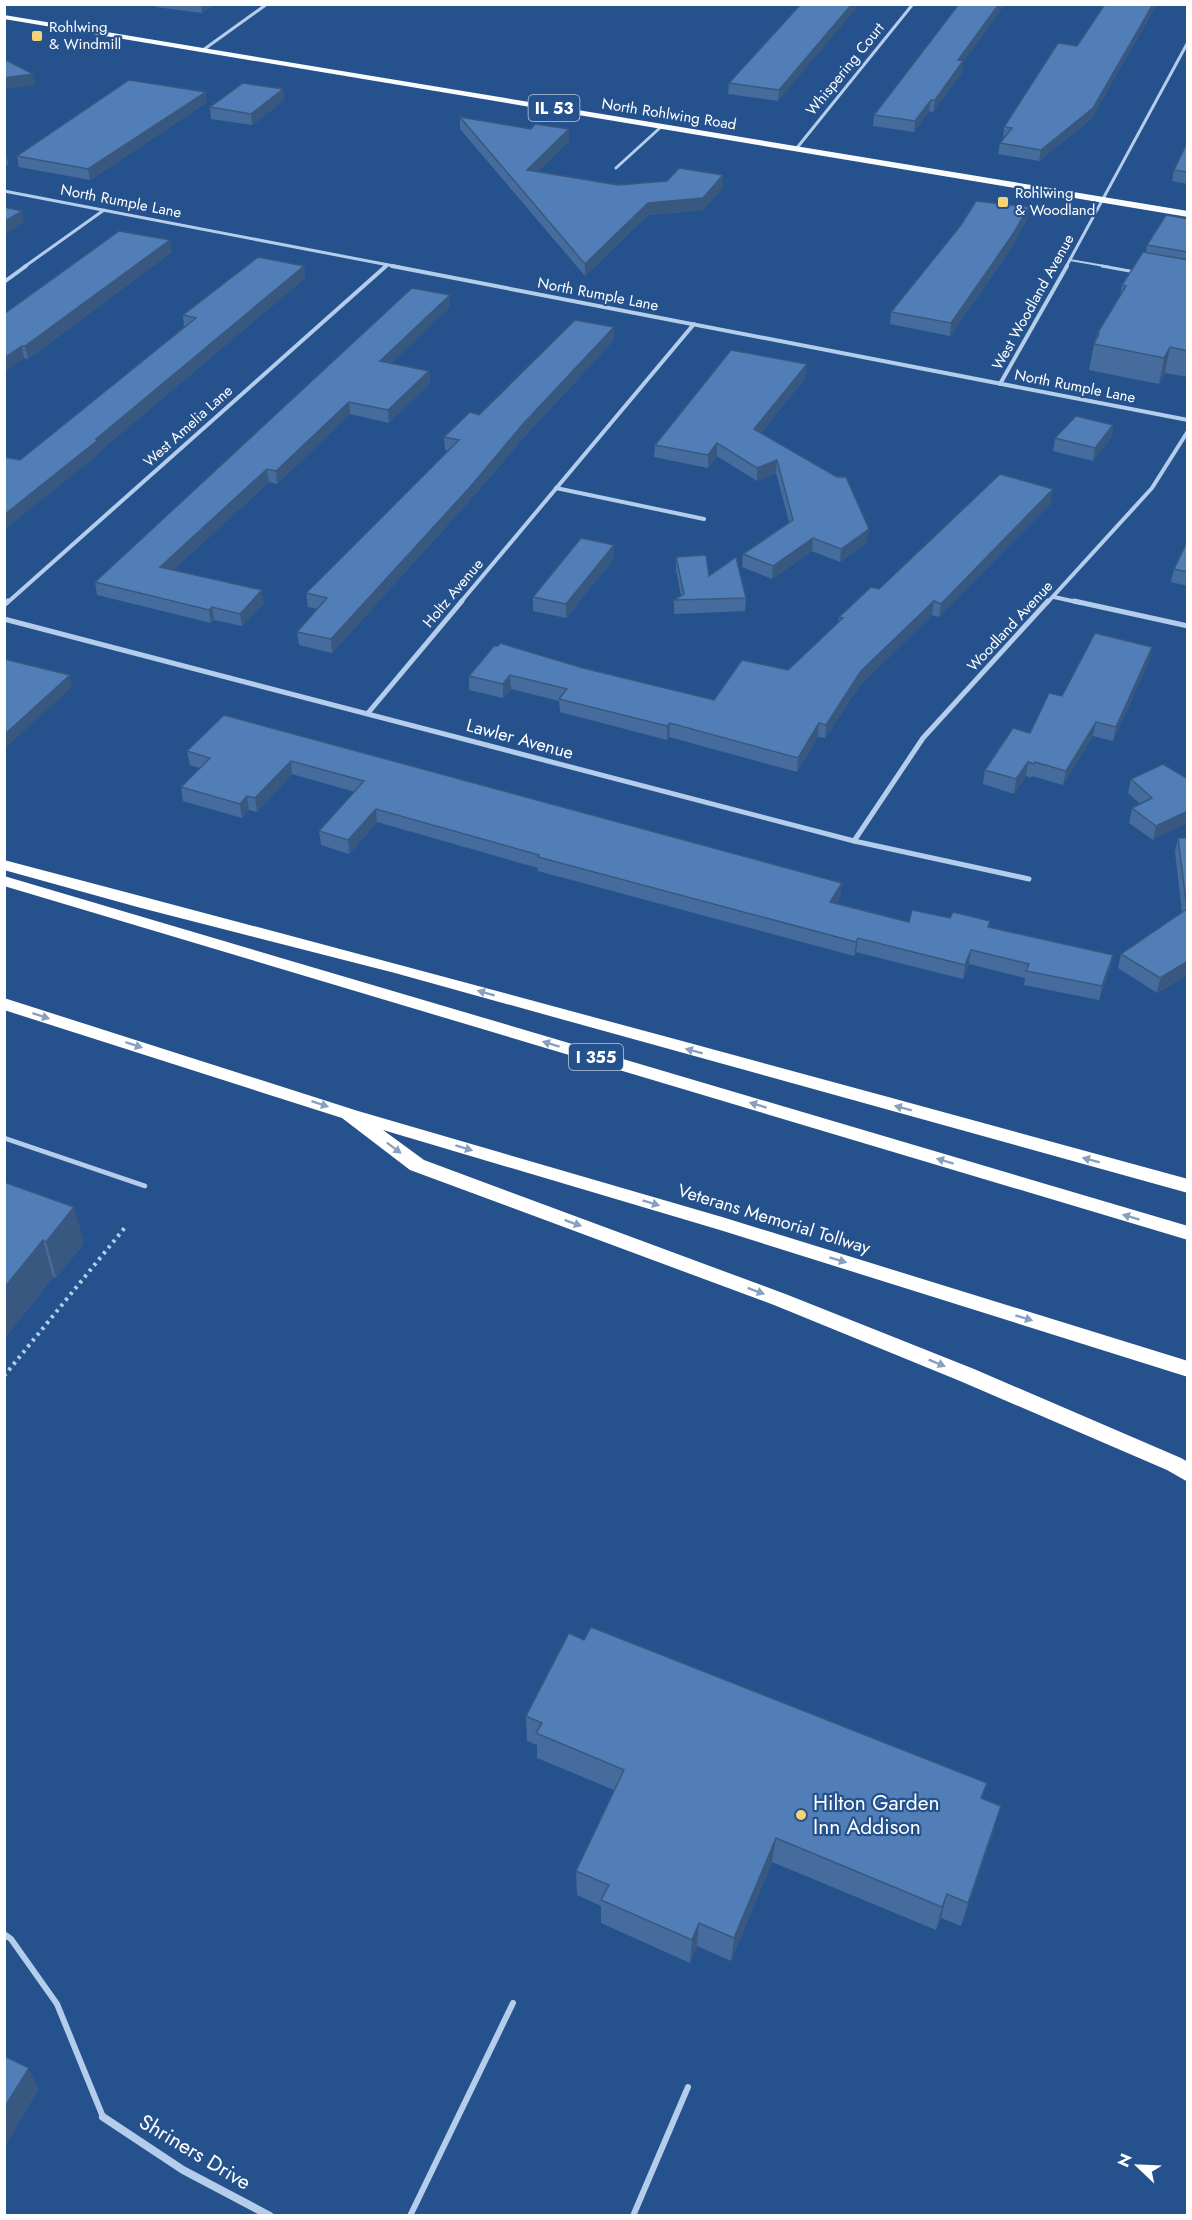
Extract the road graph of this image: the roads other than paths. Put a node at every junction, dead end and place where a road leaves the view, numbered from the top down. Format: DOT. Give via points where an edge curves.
graph roads {
  1 [pos="267,4"];
  2 [pos="913,4"];
  3 [pos="4,17"];
  4 [pos="1188,42"];
  5 [pos="203,50"];
  6 [pos="662,126"];
  7 [pos="796,149"];
  8 [pos="616,168"];
  9 [pos="4,191"];
  10 [pos="1103,200"];
  11 [pos="104,210"];
  12 [pos="1188,214"];
  13 [pos="1070,260"];
  14 [pos="387,265"];
  15 [pos="1142,274"];
  16 [pos="4,282"];
  17 [pos="694,324"];
  18 [pos="1000,384"];
  19 [pos="1188,420"];
  20 [pos="1188,431"];
  21 [pos="556,488"];
  22 [pos="704,519"];
  23 [pos="1054,597"];
  24 [pos="4,605"];
  25 [pos="4,619"];
  26 [pos="1188,626"];
  27 [pos="368,713"];
  28 [pos="854,841"];
  29 [pos="4,865"];
  30 [pos="1029,879"];
  31 [pos="4,881"];
  32 [pos="4,1004"];
  33 [pos="348,1113"];
  34 [pos="4,1138"];
  35 [pos="145,1186"];
  36 [pos="1188,1186"];
  37 [pos="1188,1233"];
  38 [pos="1188,1369"];
  39 [pos="1188,1473"];
  40 [pos="4,1934"];
  41 [pos="513,2003"];
  42 [pos="688,2087"];
  43 [pos="103,2117"];
  44 [pos="270,2216"];
  45 [pos="410,2216"];
  46 [pos="633,2216"];
  1 -- 5 [label="street"];
  2 -- 7 [label="street, Whispering Court"];
  3 -- 5 [label="main road, North Rohlwing Road / IL 53"];
  4 -- 10 [label="street, West Woodland Avenue"];
  5 -- 6 [label="main road, North Rohlwing Road / IL 53"];
  6 -- 7 [label="main road, North Rohlwing Road / IL 53"];
  6 -- 8 [label="street"];
  7 -- 10 [label="main road, North Rohlwing Road / IL 53"];
  9 -- 11 [label="street, North Rumple Lane"];
  10 -- 12 [label="main road, North Rohlwing Road / IL 53"];
  10 -- 13 [label="street, West Woodland Avenue"];
  11 -- 14 [label="street, North Rumple Lane"];
  11 -- 16 [label="street"];
  13 -- 15 [label="lane"];
  13 -- 18 [label="street, West Woodland Avenue"];
  14 -- 17 [label="street, North Rumple Lane"];
  14 -- 24 [label="street, West Amelia Lane"];
  17 -- 18 [label="street, North Rumple Lane"];
  17 -- 21 [label="street, Holtz Avenue"];
  18 -- 19 [label="street, North Rumple Lane"];
  20 -- 23 [label="street, Woodland Avenue" via="1152,488"];
  21 -- 22 [label="street"];
  21 -- 27 [label="street, Holtz Avenue"];
  23 -- 26 [label="street"];
  23 -- 28 [label="street, Woodland Avenue" via="923,738"];
  25 -- 27 [label="street, Lawler Avenue"];
  27 -- 28 [label="street, Lawler Avenue"];
  28 -- 30 [label="street, Lawler Avenue"];
  36 -- 29 [label="highway, one-way" via="396,968"];
  37 -- 31 [label="highway, I 355, one-way"];
  32 -- 33 [label="highway, Veterans Memorial Tollway, one-way"];
  33 -- 38 [label="highway, Veterans Memorial Tollway, one-way"];
  33 -- 39 [label="highway, one-way" via="417,1165 781,1300 968,1375"];
  34 -- 35 [label="lane"];
  40 -- 43 [label="lane" via="57,2004"];
  41 -- 45 [label="lane"];
  42 -- 46 [label="lane"];
  43 -- 44 [label="street, Shriners Drive" via="183,2170"];
}
